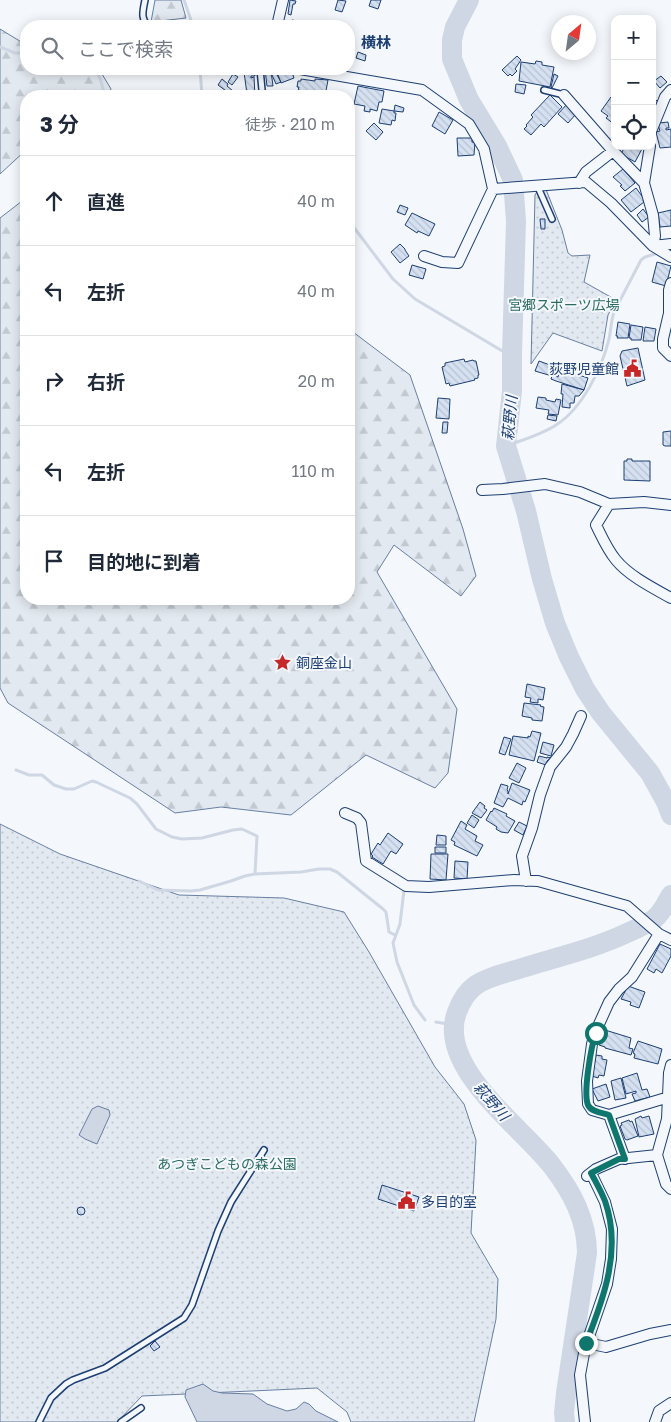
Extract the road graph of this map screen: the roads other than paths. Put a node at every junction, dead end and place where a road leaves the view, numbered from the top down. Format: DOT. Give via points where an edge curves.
graph roads {
  1 [pos="145,0"];
  2 [pos="283,0"];
  3 [pos="144,20"];
  4 [pos="278,20"];
  5 [pos="261,75"];
  6 [pos="335,75"];
  7 [pos="262,90"];
  8 [pos="544,90"];
  9 [pos="671,90"];
  10 [pos="564,95"];
  11 [pos="656,118"];
  12 [pos="649,150"];
  13 [pos="613,151"];
  14 [pos="579,183"];
  15 [pos="644,183"];
  16 [pos="534,186"];
  17 [pos="498,189"];
  18 [pos="552,219"];
  19 [pos="671,244"];
  20 [pos="657,248"];
  21 [pos="424,256"];
  22 [pos="671,257"];
  23 [pos="671,283"];
  24 [pos="671,356"];
  25 [pos="482,490"];
  26 [pos="609,504"];
  27 [pos="671,505"];
  28 [pos="671,598"];
  29 [pos="581,716"];
  30 [pos="345,813"];
  31 [pos="526,881"];
  32 [pos="658,933"];
  33 [pos="671,940"];
  34 [pos="671,1065"];
  35 [pos="669,1098"];
  36 [pos="609,1115"];
  37 [pos="264,1150"];
  38 [pos="656,1155"];
  39 [pos="625,1159"];
  40 [pos="671,1189"];
  41 [pos="671,1330"];
  42 [pos="586,1343"];
  43 [pos="671,1403"];
  44 [pos="141,1408"];
  45 [pos="39,1422"];
  46 [pos="121,1422"];
  47 [pos="586,1422"];
  48 [pos="655,1422"];
  1 -- 3 [label="lane"];
  2 -- 4 [label="street"];
  5 -- 7 [label="lane"];
  6 -- 17 [label="street" via="422,90 468,124 484,149"];
  8 -- 10 [label="lane"];
  9 -- 11 [label="street"];
  10 -- 13 [label="street"];
  12 -- 15 [label="street"];
  13 -- 14 [label="street" via="586,172"];
  13 -- 15 [label="street"];
  14 -- 16 [label="street"];
  14 -- 20 [label="street" via="586,182"];
  15 -- 20 [label="street" via="653,215"];
  16 -- 17 [label="street"];
  16 -- 18 [label="lane"];
  17 -- 21 [label="street" via="458,263"];
  19 -- 20 [label="street"];
  20 -- 22 [label="street"];
  23 -- 24 [label="street" via="663,339 664,348"];
  25 -- 26 [label="street" via="545,484 580,492"];
  26 -- 27 [label="street" via="644,502"];
  26 -- 28 [label="street" via="596,525 607,548 628,571"];
  29 -- 31 [label="street" via="570,740 550,767 540,795 522,856"];
  30 -- 31 [label="street" via="361,823 366,861 406,886"];
  31 -- 32 [label="street" via="538,881 627,906"];
  32 -- 33 [label="street"];
  32 -- 36 [label="street" via="632,977 610,1002 592,1044 587,1081 588,1104 592,1110"];
  34 -- 35 [label="street"];
  35 -- 36 [label="street"];
  35 -- 38 [label="street" via="667,1119"];
  36 -- 39 [label="street"];
  37 -- 45 [label="lane" via="231,1202 192,1305 184,1318 105,1368 66,1384 51,1398"];
  38 -- 39 [label="street"];
  38 -- 40 [label="street" via="666,1184"];
  39 -- 42 [label="street" via="588,1174 605,1202 612,1229 607,1284"];
  41 -- 42 [label="street" via="606,1347"];
  42 -- 47 [label="street" via="580,1376"];
  43 -- 48 [label="street" via="659,1411"];
  44 -- 46 [label="lane"];
}
